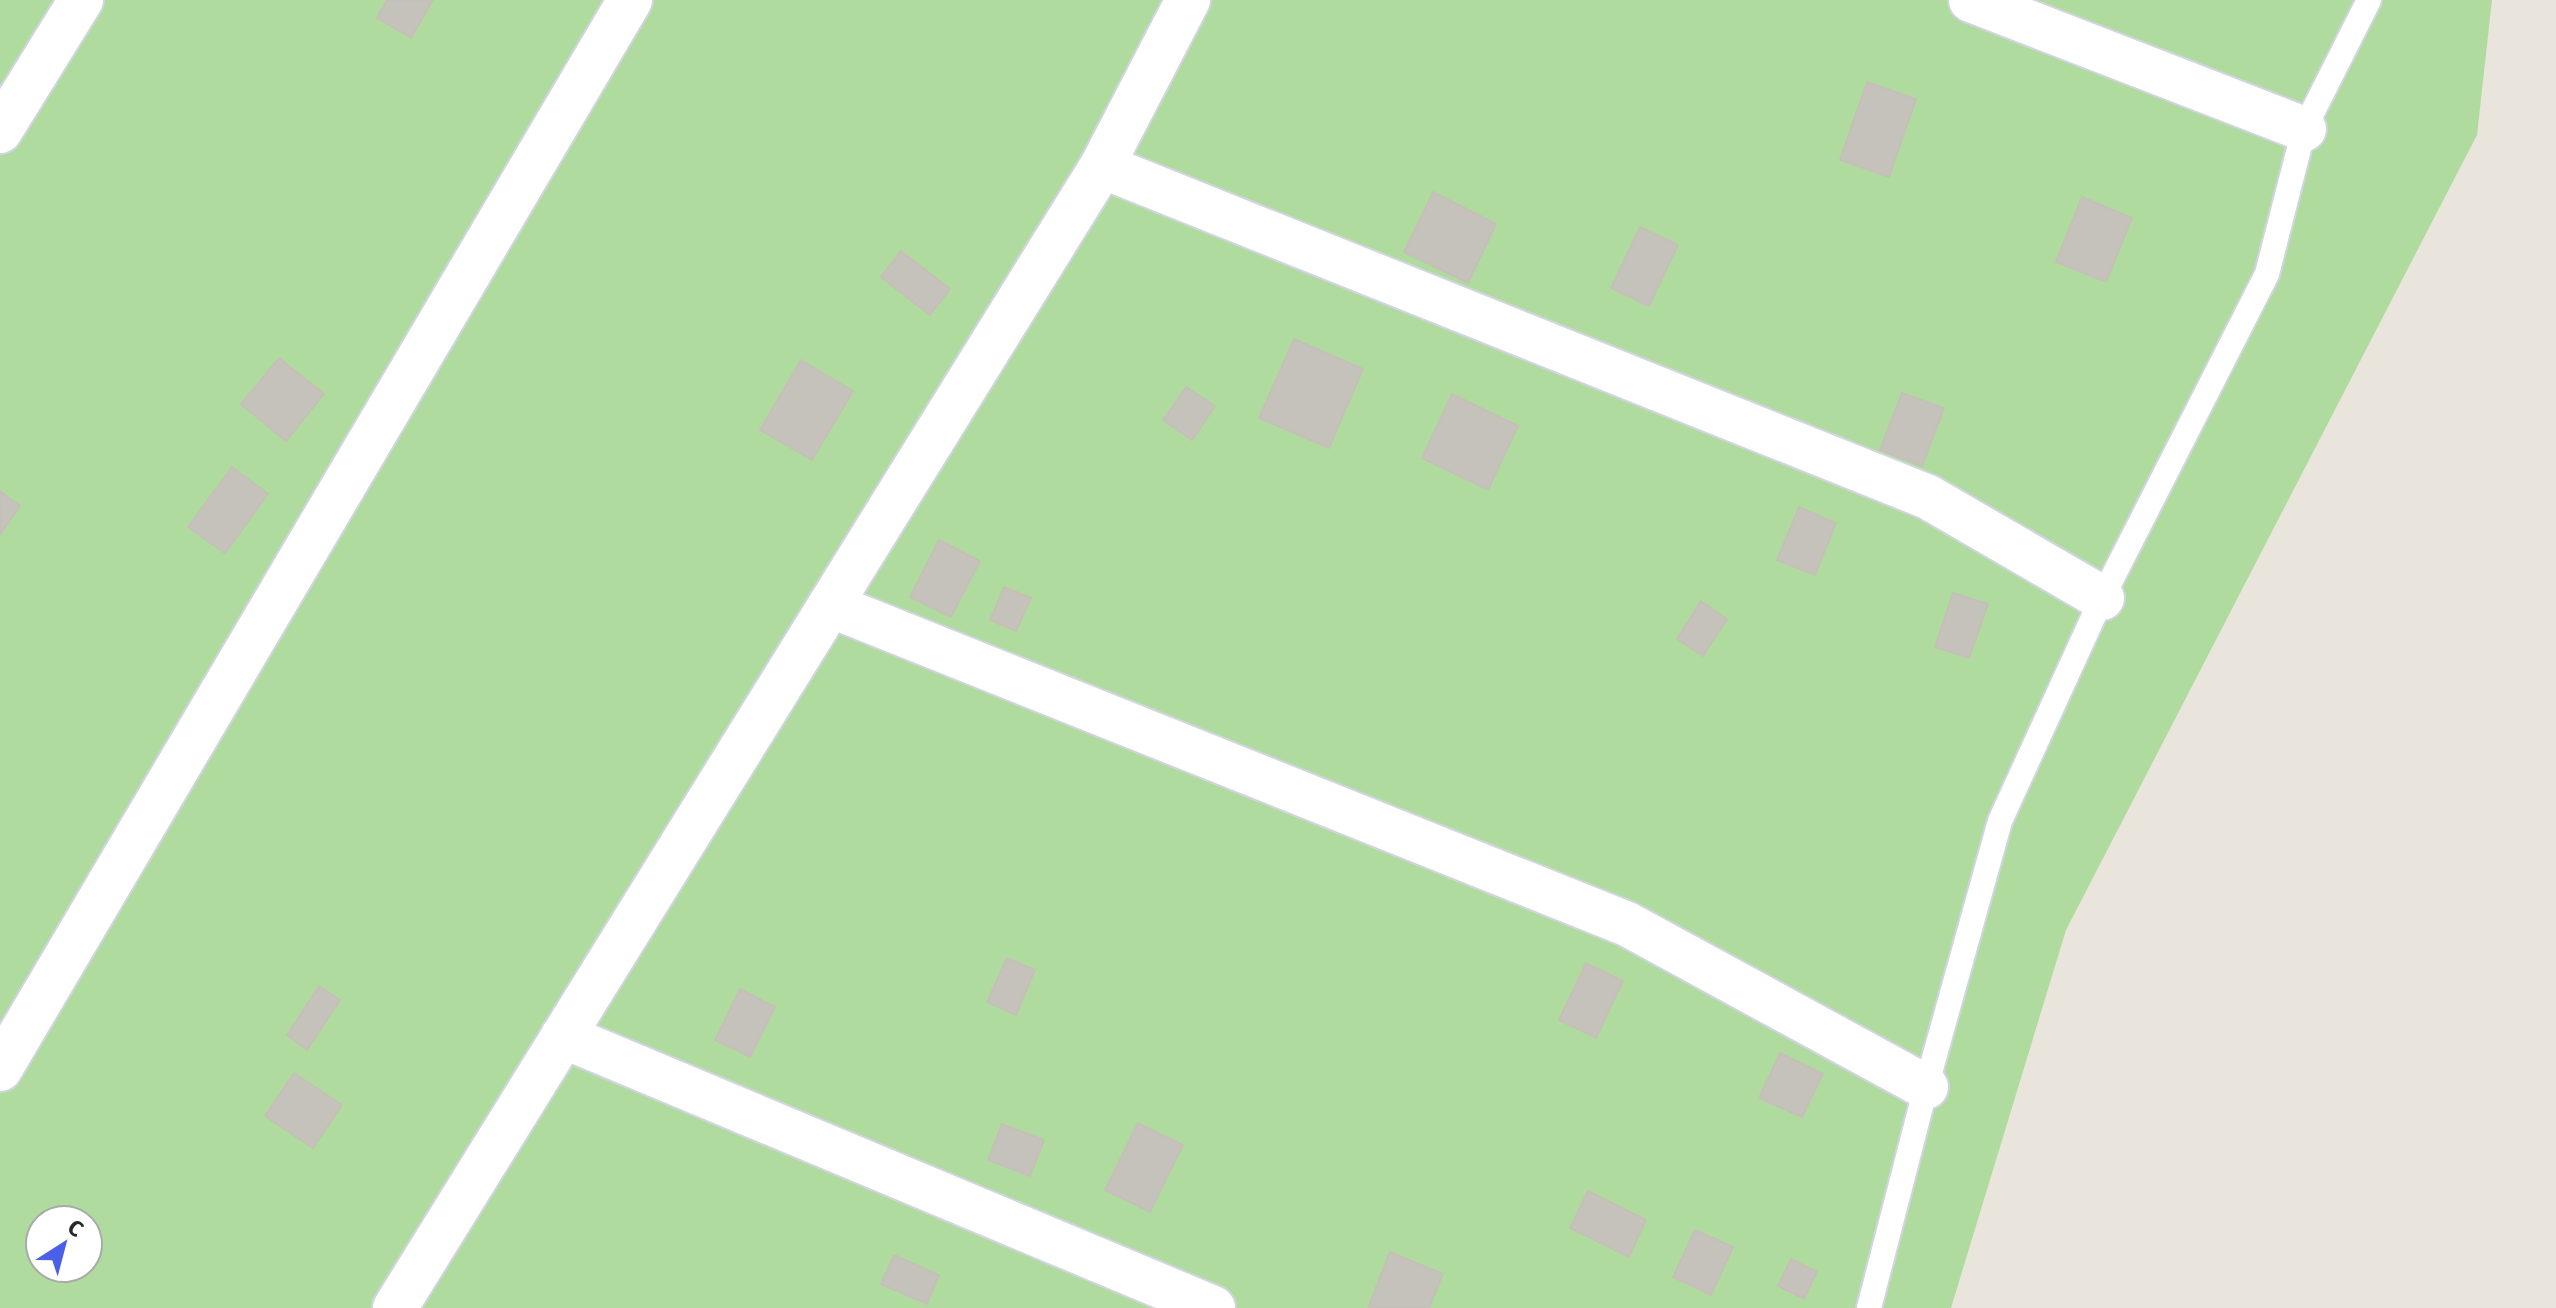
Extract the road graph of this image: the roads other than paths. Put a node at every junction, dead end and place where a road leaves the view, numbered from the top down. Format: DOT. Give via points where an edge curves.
graph roads {
  1 [pos="81,0"];
  2 [pos="630,0"];
  3 [pos="1188,0"];
  4 [pos="1971,0"];
  5 [pos="2369,0"];
  6 [pos="2304,129"];
  7 [pos="0,131"];
  8 [pos="1102,166"];
  9 [pos="2102,598"];
  10 [pos="830,605"];
  11 [pos="563,1036"];
  12 [pos="0,1069"];
  13 [pos="1926,1087"];
  14 [pos="395,1308"];
  15 [pos="1213,1308"];
  16 [pos="1869,1308"];
  1 -- 7 [label="street"];
  2 -- 12 [label="street"];
  3 -- 8 [label="street"];
  4 -- 6 [label="street"];
  5 -- 6 [label="lane"];
  6 -- 9 [label="lane" via="2267,274"];
  8 -- 9 [label="street" via="1928,497"];
  8 -- 10 [label="street"];
  9 -- 13 [label="lane" via="2000,821"];
  10 -- 11 [label="street"];
  10 -- 13 [label="street" via="1627,924"];
  11 -- 14 [label="street"];
  11 -- 15 [label="street"];
  13 -- 16 [label="lane"];
}
